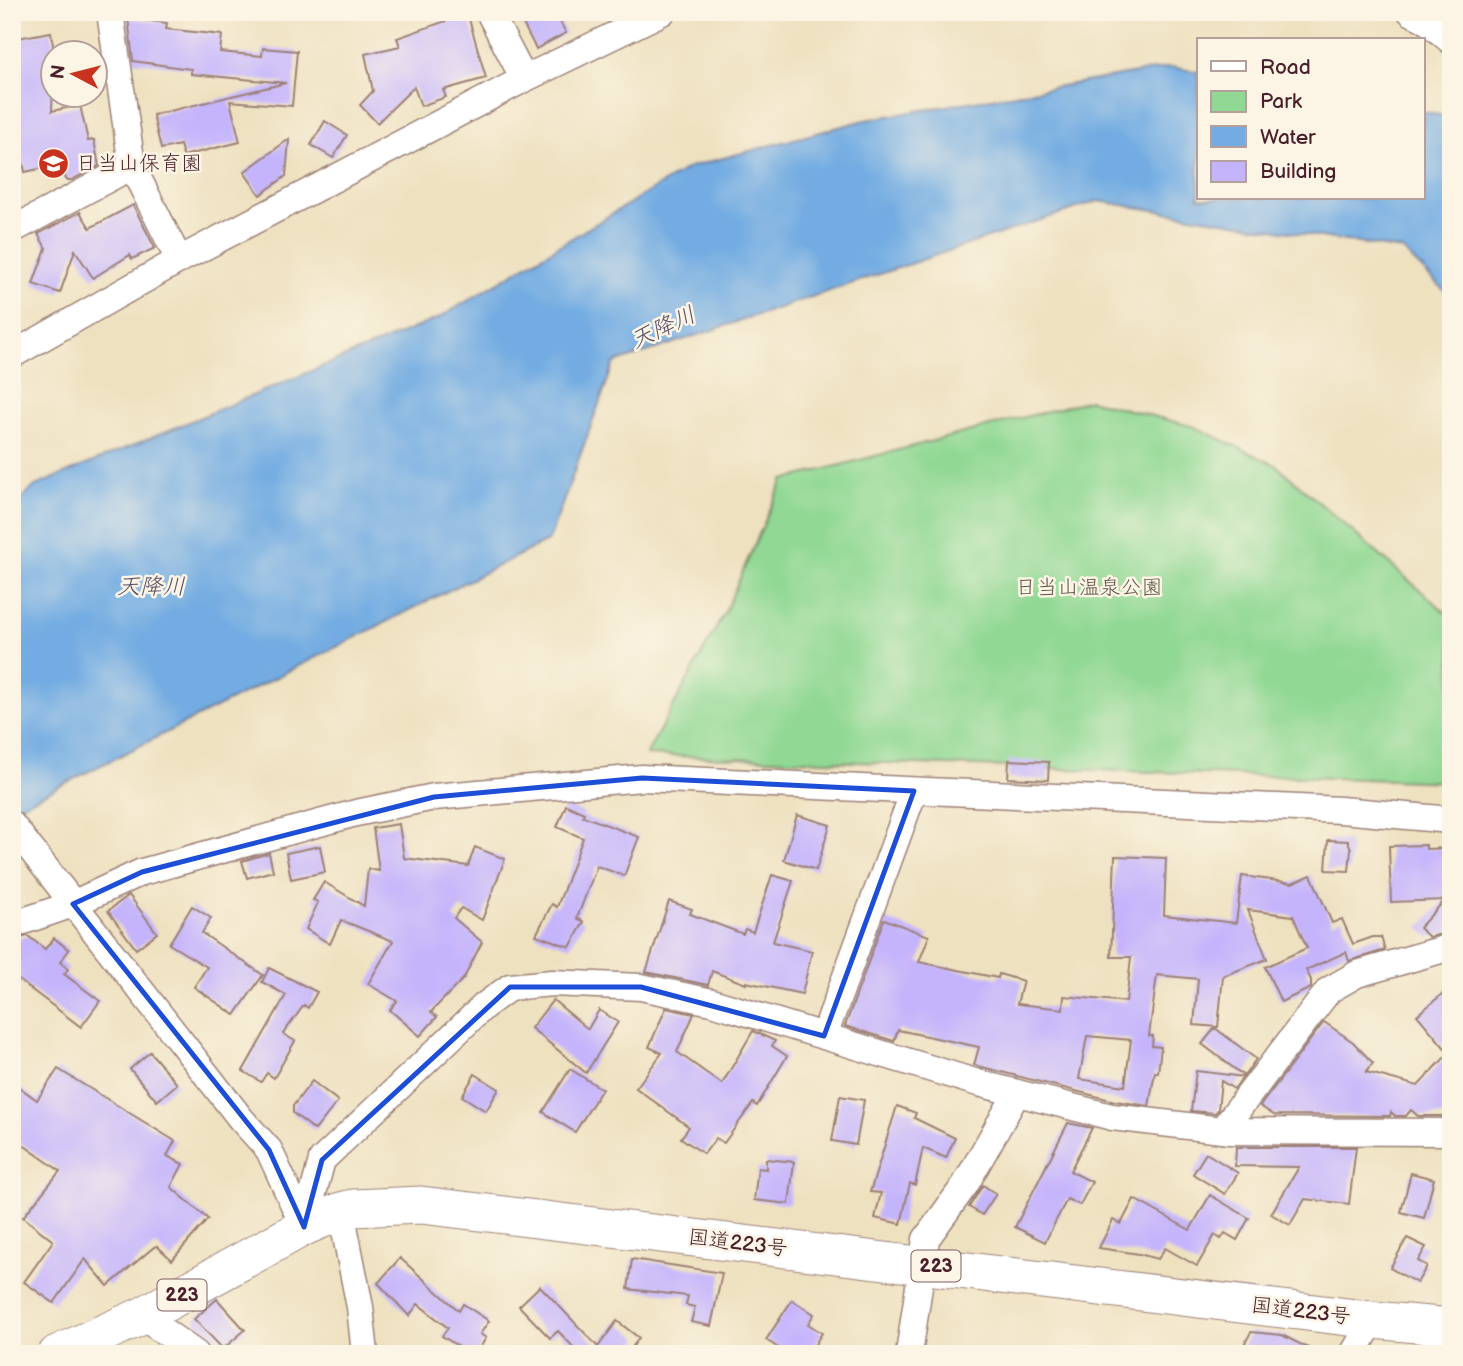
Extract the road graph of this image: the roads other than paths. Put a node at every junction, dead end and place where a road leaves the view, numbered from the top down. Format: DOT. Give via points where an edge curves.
graph roads {
  1 [pos="110,12"];
  2 [pos="489,12"];
  3 [pos="662,12"];
  4 [pos="1421,14"];
  5 [pos="1451,41"];
  6 [pos="524,79"];
  7 [pos="132,166"];
  8 [pos="12,230"];
  9 [pos="179,260"];
  10 [pos="12,355"];
  11 [pos="914,792"];
  12 [pos="1451,820"];
  13 [pos="12,825"];
  14 [pos="67,896"];
  15 [pos="12,925"];
  16 [pos="1451,947"];
  17 [pos="824,1036"];
  18 [pos="1017,1093"];
  19 [pos="1222,1130"];
  20 [pos="1451,1132"];
  21 [pos="341,1211"];
  22 [pos="304,1227"];
  23 [pos="922,1264"];
  24 [pos="142,1316"];
  25 [pos="1373,1320"];
  26 [pos="1451,1327"];
  27 [pos="57,1354"];
  28 [pos="196,1354"];
  29 [pos="365,1354"];
  30 [pos="909,1354"];
  31 [pos="1353,1354"];
  1 -- 7 [label="street"];
  2 -- 6 [label="street"];
  3 -- 6 [label="street"];
  4 -- 5 [label="street"];
  6 -- 9 [label="street"];
  7 -- 8 [label="street"];
  7 -- 9 [label="street"];
  9 -- 10 [label="street"];
  11 -- 12 [label="street" via="1341,810"];
  11 -- 14 [label="street" via="642,778 434,797 356,813"];
  11 -- 17 [label="street"];
  13 -- 14 [label="street"];
  14 -- 15 [label="street"];
  14 -- 22 [label="street" via="269,1150"];
  16 -- 19 [label="street" via="1357,974 1329,990"];
  17 -- 18 [label="street"];
  17 -- 22 [label="street" via="712,1002 641,987 552,983 510,987 484,1006 322,1160"];
  18 -- 19 [label="street" via="1111,1116"];
  18 -- 23 [label="street" via="965,1185 926,1239"];
  19 -- 20 [label="street"];
  21 -- 22 [label="highway, 国道223号 / 223"];
  21 -- 23 [label="highway, 国道223号 / 223" via="421,1205"];
  21 -- 29 [label="street"];
  22 -- 24 [label="highway, 国道223号 / 223"];
  23 -- 25 [label="highway, 国道223号 / 223"];
  23 -- 30 [label="street"];
  24 -- 27 [label="highway, 国道223号 / 223"];
  24 -- 28 [label="street"];
  25 -- 26 [label="highway, 国道223号 / 223"];
  25 -- 31 [label="street"];
}
